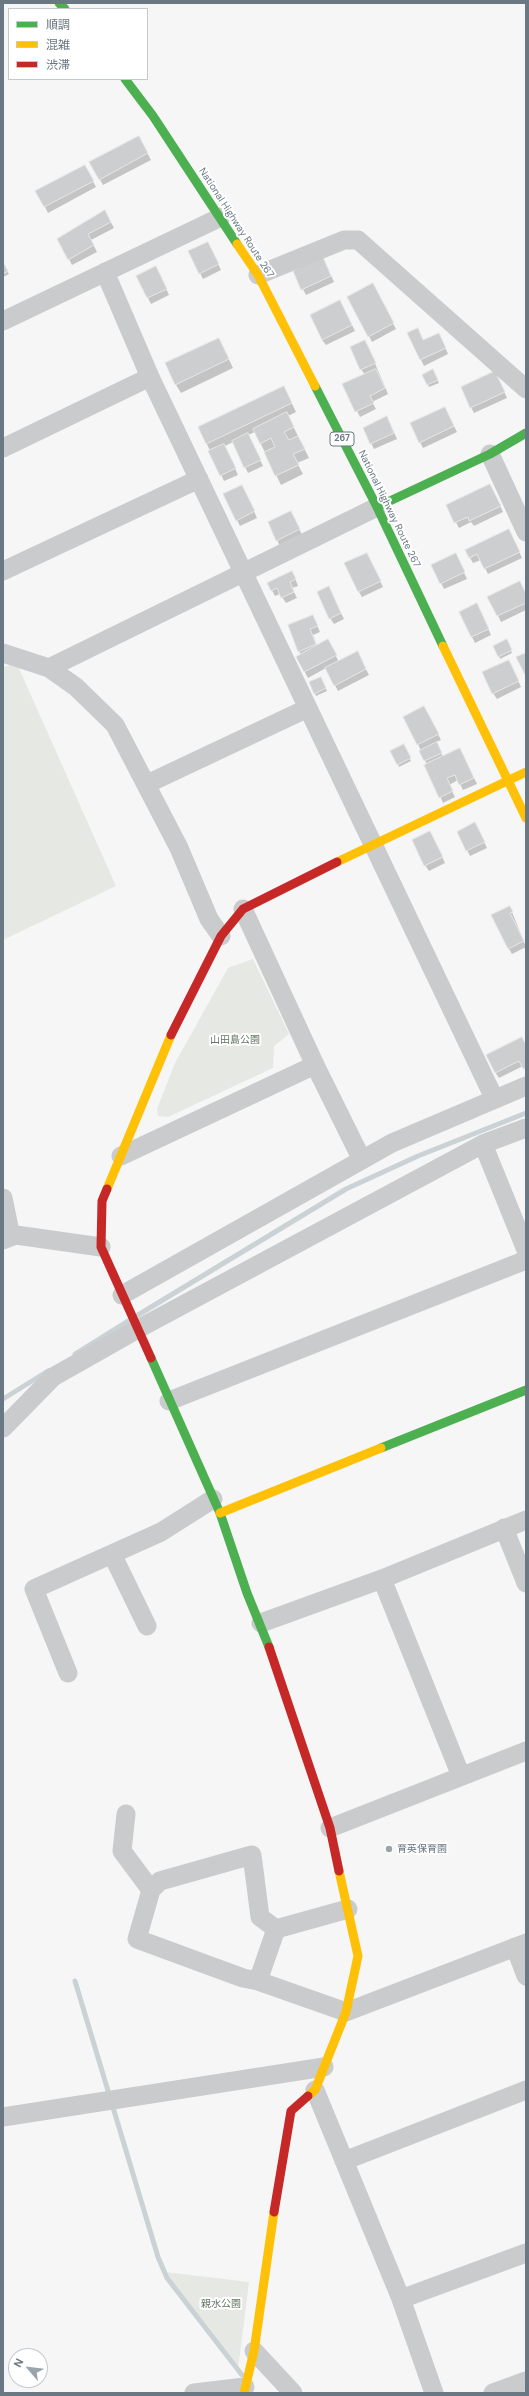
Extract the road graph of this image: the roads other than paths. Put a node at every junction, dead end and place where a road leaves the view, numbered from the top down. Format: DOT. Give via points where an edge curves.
graph roads {
  1 [pos="126,80"];
  2 [pos="221,217"];
  3 [pos="105,272"];
  4 [pos="258,275"];
  5 [pos="3,321"];
  6 [pos="150,377"];
  7 [pos="526,389"];
  8 [pos="526,433"];
  9 [pos="3,448"];
  10 [pos="490,454"];
  11 [pos="199,479"];
  12 [pos="377,507"];
  13 [pos="526,532"];
  14 [pos="3,571"];
  15 [pos="244,572"];
  16 [pos="3,653"];
  17 [pos="49,668"];
  18 [pos="308,708"];
  19 [pos="526,772"];
  20 [pos="509,780"];
  21 [pos="147,784"];
  22 [pos="526,818"];
  23 [pos="373,844"];
  24 [pos="243,909"];
  25 [pos="220,936"];
  26 [pos="315,1065"];
  27 [pos="526,1086"];
  28 [pos="494,1098"];
  29 [pos="526,1128"];
  30 [pos="483,1144"];
  31 [pos="121,1156"];
  32 [pos="362,1160"];
  33 [pos="3,1198"];
  34 [pos="7,1238"];
  35 [pos="100,1247"];
  36 [pos="526,1250"];
  37 [pos="526,1260"];
  38 [pos="125,1302"];
  39 [pos="136,1329"];
  40 [pos="526,1390"];
  41 [pos="169,1401"];
  42 [pos="3,1428"];
  43 [pos="216,1506"];
  44 [pos="526,1520"];
  45 [pos="504,1528"];
  46 [pos="112,1554"];
  47 [pos="382,1578"];
  48 [pos="526,1583"];
  49 [pos="261,1623"];
  50 [pos="147,1626"];
  51 [pos="68,1673"];
  52 [pos="526,1750"];
  53 [pos="462,1776"];
  54 [pos="126,1814"];
  55 [pos="330,1828"];
  56 [pos="152,1890"];
  57 [pos="348,1908"];
  58 [pos="276,1929"];
  59 [pos="521,1945"];
  60 [pos="526,1976"];
  61 [pos="258,1981"];
  62 [pos="346,2012"];
  63 [pos="324,2067"];
  64 [pos="315,2090"];
  65 [pos="526,2090"];
  66 [pos="3,2117"];
  67 [pos="344,2161"];
  68 [pos="526,2252"];
  69 [pos="401,2299"];
  70 [pos="254,2351"];
  71 [pos="526,2381"];
  72 [pos="245,2390"];
  73 [pos="194,2393"];
  74 [pos="293,2393"];
  75 [pos="434,2393"];
  76 [pos="493,2393"];
  1 -- 2 [label="main road, National Highway Route 267 / 267"];
  2 -- 3 [label="street"];
  2 -- 4 [label="main road, National Highway Route 267 / 267"];
  3 -- 5 [label="street"];
  3 -- 6 [label="street"];
  4 -- 7 [label="street" via="344,240 358,240"];
  4 -- 12 [label="main road, National Highway Route 267 / 267"];
  6 -- 9 [label="street"];
  6 -- 11 [label="street"];
  8 -- 10 [label="main road"];
  10 -- 12 [label="main road"];
  10 -- 13 [label="street"];
  11 -- 14 [label="street"];
  11 -- 15 [label="street"];
  12 -- 15 [label="street"];
  12 -- 20 [label="main road, National Highway Route 267 / 267"];
  15 -- 17 [label="street"];
  15 -- 18 [label="street"];
  16 -- 17 [label="street"];
  17 -- 21 [label="street" via="76,687 115,725"];
  18 -- 21 [label="street"];
  18 -- 23 [label="street"];
  19 -- 20 [label="main road"];
  20 -- 22 [label="main road, National Highway Route 267 / 267"];
  20 -- 23 [label="main road"];
  21 -- 25 [label="street" via="180,848 209,919"];
  23 -- 24 [label="main road"];
  23 -- 28 [label="street"];
  24 -- 25 [label="main road"];
  24 -- 26 [label="street"];
  25 -- 31 [label="main road" via="164,1049"];
  26 -- 31 [label="street"];
  26 -- 32 [label="street"];
  27 -- 28 [label="street"];
  28 -- 32 [label="street" via="392,1143"];
  29 -- 30 [label="street"];
  30 -- 36 [label="street"];
  30 -- 39 [label="street"];
  31 -- 35 [label="main road" via="102,1201"];
  32 -- 38 [label="street"];
  33 -- 34 [label="street"];
  34 -- 35 [label="street" via="16,1235"];
  35 -- 38 [label="main road"];
  37 -- 41 [label="street"];
  38 -- 39 [label="main road"];
  39 -- 41 [label="main road"];
  39 -- 42 [label="street" via="53,1377"];
  40 -- 43 [label="main road"];
  41 -- 43 [label="main road"];
  43 -- 46 [label="street"];
  43 -- 49 [label="main road" via="247,1593"];
  44 -- 45 [label="street"];
  45 -- 47 [label="street"];
  45 -- 48 [label="street"];
  46 -- 50 [label="street"];
  46 -- 51 [label="street" via="34,1589"];
  47 -- 49 [label="street"];
  47 -- 53 [label="street"];
  49 -- 55 [label="main road"];
  52 -- 53 [label="street"];
  53 -- 55 [label="street"];
  54 -- 56 [label="street" via="122,1851"];
  55 -- 57 [label="main road"];
  56 -- 58 [label="street" via="160,1881 252,1855 260,1917"];
  56 -- 61 [label="street" via="137,1939 243,1978"];
  57 -- 58 [label="street"];
  57 -- 62 [label="main road" via="358,1956"];
  58 -- 61 [label="street"];
  59 -- 60 [label="street"];
  59 -- 62 [label="street"];
  61 -- 62 [label="street"];
  62 -- 63 [label="main road"];
  63 -- 64 [label="main road"];
  63 -- 66 [label="street"];
  64 -- 67 [label="street"];
  64 -- 70 [label="main road" via="291,2111 265,2263"];
  65 -- 67 [label="street"];
  67 -- 69 [label="street"];
  68 -- 69 [label="street"];
  69 -- 75 [label="street"];
  70 -- 72 [label="main road"];
  70 -- 74 [label="street"];
  71 -- 76 [label="street"];
  72 -- 73 [label="street"];
}
